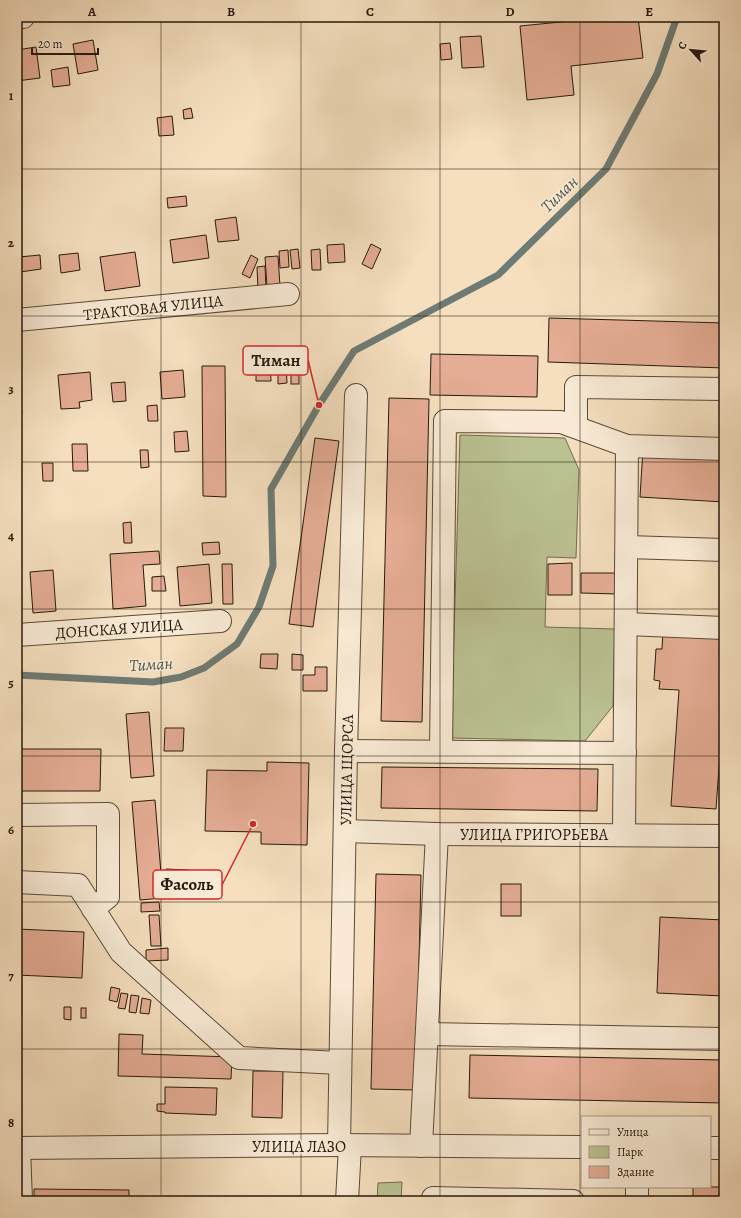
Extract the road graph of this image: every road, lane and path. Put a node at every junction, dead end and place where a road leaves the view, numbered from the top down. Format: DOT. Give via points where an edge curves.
graph roads {
  1 [pos="23,17"];
  2 [pos="17,18"];
  3 [pos="288,294"];
  4 [pos="17,320"];
  5 [pos="724,389"];
  6 [pos="356,396"];
  7 [pos="576,427"];
  8 [pos="627,446"];
  9 [pos="724,449"];
  10 [pos="626,547"];
  11 [pos="724,550"];
  12 [pos="220,621"];
  13 [pos="626,624"];
  14 [pos="724,628"];
  15 [pos="17,635"];
  16 [pos="346,751"];
  17 [pos="442,751"];
  18 [pos="625,753"];
  19 [pos="17,815"];
  20 [pos="345,831"];
  21 [pos="437,834"];
  22 [pos="624,834"];
  23 [pos="724,836"];
  24 [pos="17,882"];
  25 [pos="93,909"];
  26 [pos="427,1034"];
  27 [pos="724,1039"];
  28 [pos="340,1063"];
  29 [pos="345,1146"];
  30 [pos="421,1146"];
  31 [pos="581,1147"];
  32 [pos="18,1148"];
  33 [pos="711,1148"];
  34 [pos="724,1148"];
  35 [pos="637,1188"];
  36 [pos="21,1201"];
  37 [pos="347,1201"];
  38 [pos="433,1201"];
  39 [pos="574,1201"];
  40 [pos="637,1201"];
  1 -- 2 [label="street"];
  3 -- 4 [label="street, ТРАКТОВАЯ УЛИЦА"];
  5 -- 7 [label="street" via="576,387"];
  6 -- 16 [label="street, УЛИЦА ЩОРСА"];
  7 -- 8 [label="street"];
  7 -- 17 [label="street" via="561,422 445,421"];
  8 -- 9 [label="street"];
  8 -- 10 [label="street"];
  10 -- 11 [label="street"];
  10 -- 13 [label="street"];
  12 -- 15 [label="street, ДОНСКАЯ УЛИЦА"];
  13 -- 14 [label="street"];
  13 -- 18 [label="street"];
  16 -- 17 [label="street"];
  16 -- 20 [label="street, УЛИЦА ЩОРСА"];
  17 -- 18 [label="street"];
  18 -- 22 [label="street"];
  19 -- 25 [label="street" via="108,814 108,897"];
  20 -- 21 [label="street, УЛИЦА ГРИГОРЬЕВА"];
  20 -- 28 [label="street, УЛИЦА ЩОРСА"];
  21 -- 22 [label="street, УЛИЦА ГРИГОРЬЕВА"];
  21 -- 26 [label="street"];
  22 -- 23 [label="street, УЛИЦА ГРИГОРЬЕВА"];
  24 -- 25 [label="street" via="78,885"];
  25 -- 28 [label="street" via="121,952 239,1058"];
  26 -- 27 [label="street"];
  26 -- 30 [label="street"];
  28 -- 29 [label="street, УЛИЦА ЩОРСА"];
  29 -- 30 [label="street, УЛИЦА ЛАЗО"];
  29 -- 32 [label="street, УЛИЦА ЛАЗО"];
  29 -- 37 [label="street, УЛИЦА ЩОРСА"];
  30 -- 31 [label="street, УЛИЦА ЛАЗО"];
  32 -- 36 [label="street"];
  33 -- 34 [label="street"];
  35 -- 40 [label="street"];
  38 -- 39 [label="street" via="434,1198"];
}
